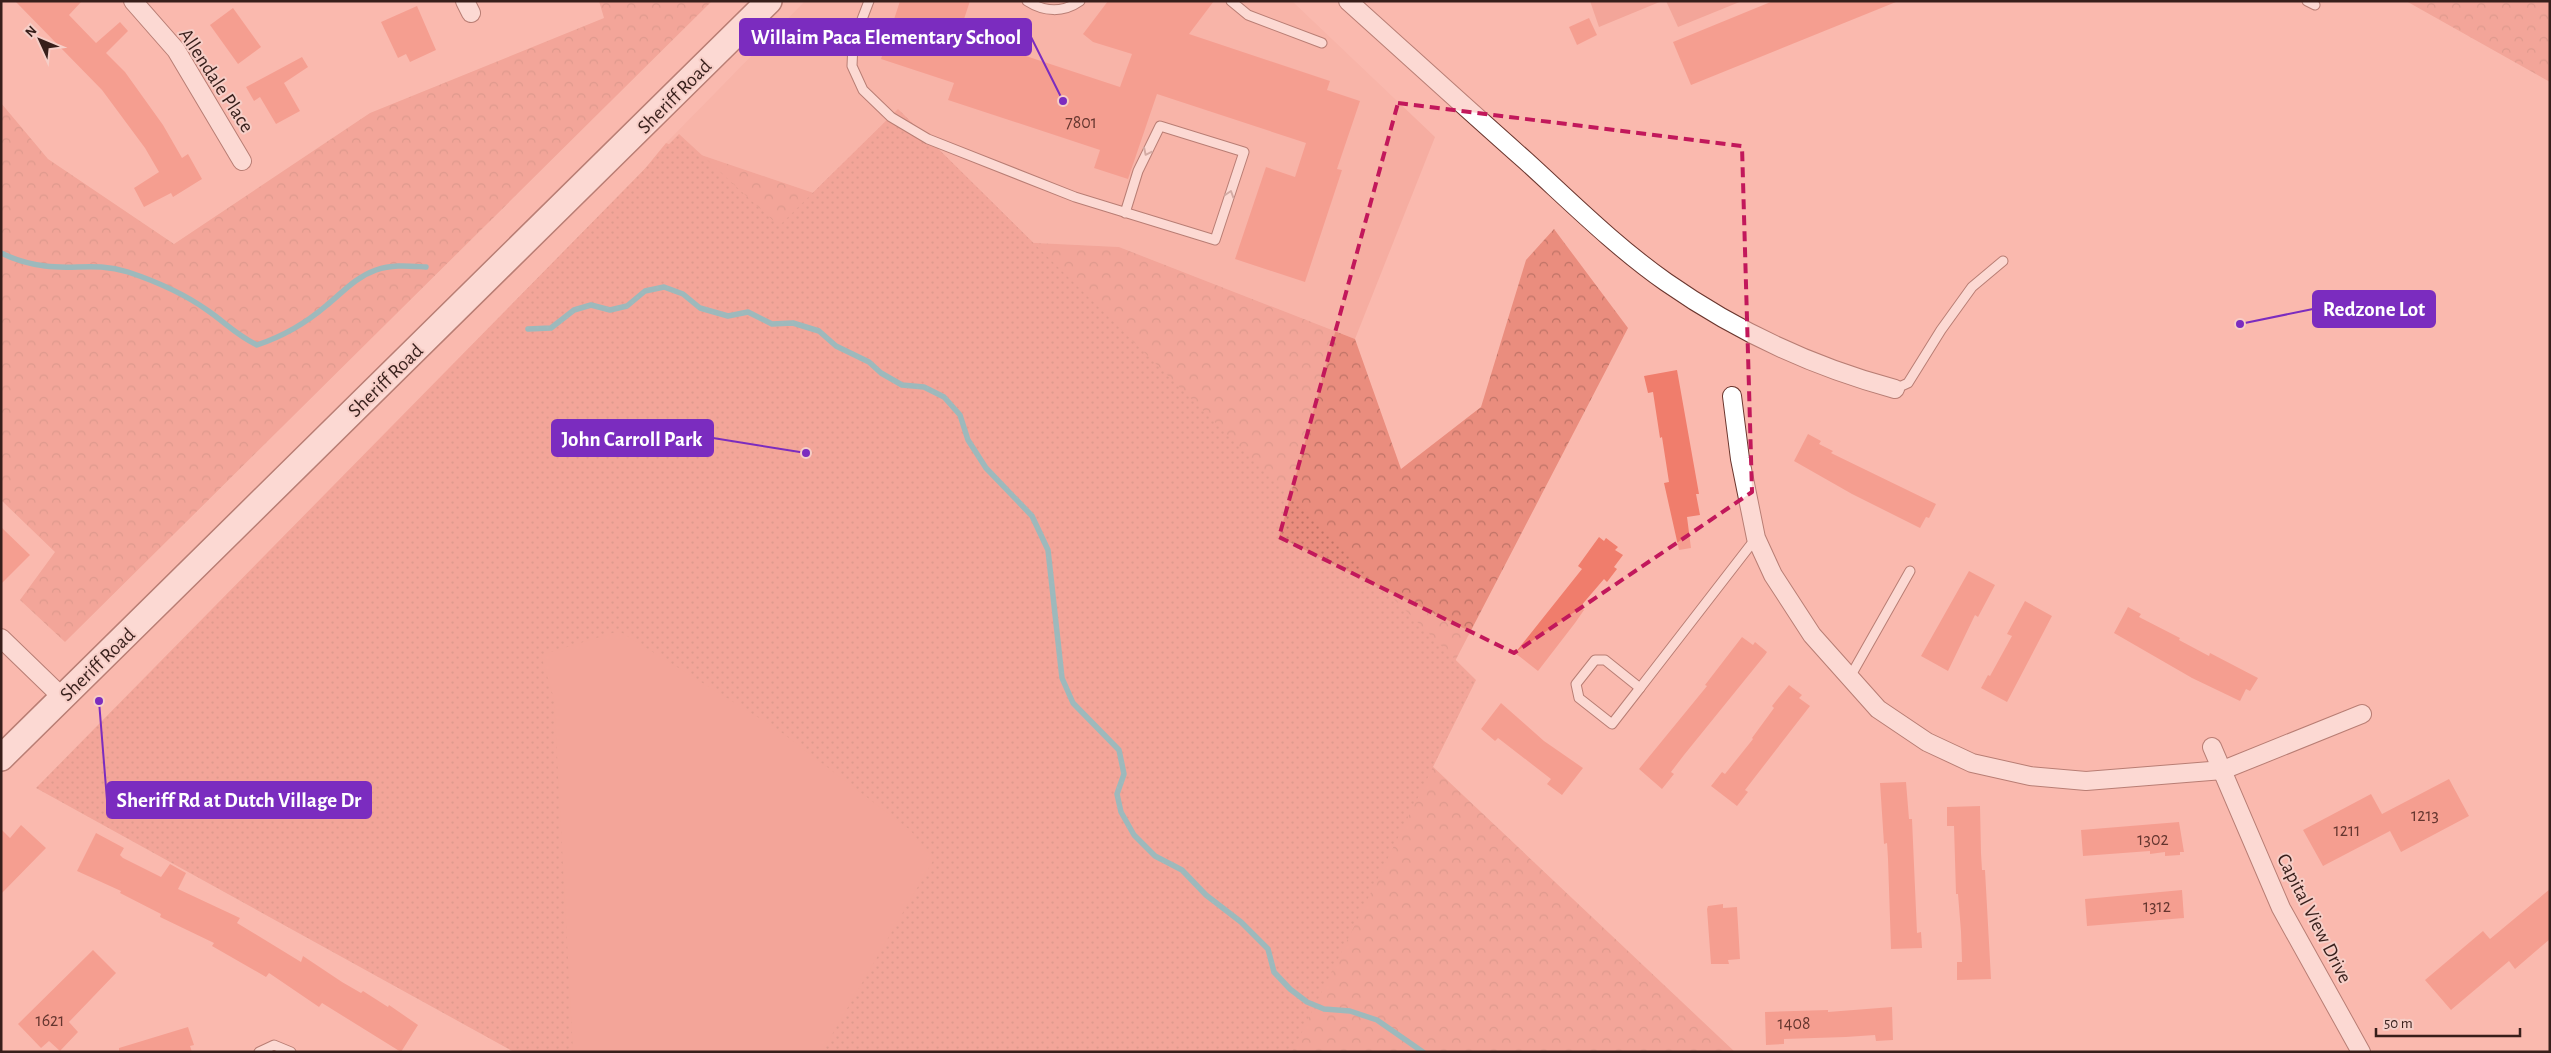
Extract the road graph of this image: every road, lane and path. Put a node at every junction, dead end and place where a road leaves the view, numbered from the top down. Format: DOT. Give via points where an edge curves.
graph roads {
  1 [pos="133,1"];
  2 [pos="769,1"];
  3 [pos="869,1"];
  4 [pos="1027,1"];
  5 [pos="1080,1"];
  6 [pos="1232,1"];
  7 [pos="1348,1"];
  8 [pos="1046,5"];
  9 [pos="1322,42"];
  10 [pos="242,161"];
  11 [pos="1125,212"];
  12 [pos="2003,262"];
  13 [pos="1895,389"];
  14 [pos="1732,396"];
  15 [pos="1756,538"];
  16 [pos="1910,570"];
  17 [pos="1,638"];
  18 [pos="1850,677"];
  19 [pos="1640,688"];
  20 [pos="62,697"];
  21 [pos="2362,714"];
  22 [pos="2212,747"];
  23 [pos="1,758"];
  24 [pos="2223,770"];
  25 [pos="259,1052"];
  26 [pos="291,1052"];
  27 [pos="2361,1052"];
  1 -- 10 [label="street, Allendale Place" via="176,50"];
  2 -- 20 [label="main road, Sheriff Road"];
  3 -- 11 [label="lane" via="853,44 852,66 863,90 891,117 928,139 1075,197"];
  4 -- 8 [label="lane" via="1039,9"];
  5 -- 8 [label="lane" via="1057,10"];
  6 -- 9 [label="lane" via="1248,14"];
  7 -- 13 [label="street" via="1604,231 1666,282 1796,356"];
  11 -- 11 [label="lane, one-way" via="1215,240 1244,152 1160,126 1138,171"];
  12 -- 13 [label="lane" via="1972,287 1908,383"];
  14 -- 15 [label="street" via="1740,459"];
  15 -- 18 [label="street" via="1773,575 1812,635"];
  15 -- 19 [label="lane"];
  16 -- 18 [label="lane"];
  17 -- 20 [label="street"];
  18 -- 24 [label="street" via="1878,709 1928,742 1972,763 2030,776 2086,781"];
  19 -- 19 [label="lane" via="1612,724 1579,698 1576,684 1595,660 1605,660"];
  20 -- 23 [label="main road, Sheriff Road"];
  21 -- 24 [label="street"];
  22 -- 24 [label="street, Capital View Drive"];
  24 -- 27 [label="street, Capital View Drive" via="2281,908"];
  25 -- 26 [label="lane" via="274,1045"];
}
